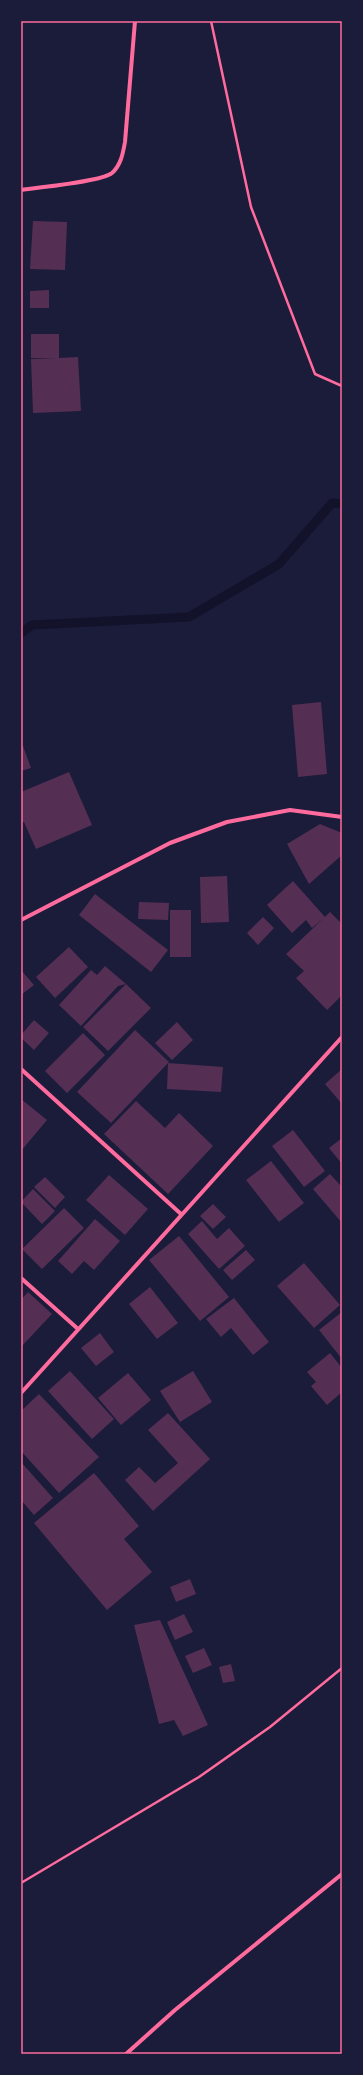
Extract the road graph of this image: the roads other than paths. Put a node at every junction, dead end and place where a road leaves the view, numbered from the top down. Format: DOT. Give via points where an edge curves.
graph roads {
  1 [pos="135,21"];
  2 [pos="21,190"];
  3 [pos="342,817"];
  4 [pos="21,920"];
  5 [pos="342,1037"];
  6 [pos="21,1069"];
  7 [pos="182,1214"];
  8 [pos="21,1278"];
  9 [pos="78,1329"];
  10 [pos="21,1393"];
  11 [pos="342,1874"];
  12 [pos="126,2054"];
  1 -- 2 [label="street" via="125,142 119,163 112,173 98,178"];
  3 -- 4 [label="street" via="290,810 227,822 170,843"];
  5 -- 7 [label="street"];
  6 -- 7 [label="street"];
  7 -- 9 [label="street"];
  8 -- 9 [label="street"];
  9 -- 10 [label="street"];
  11 -- 12 [label="street" via="175,2010"];
}
